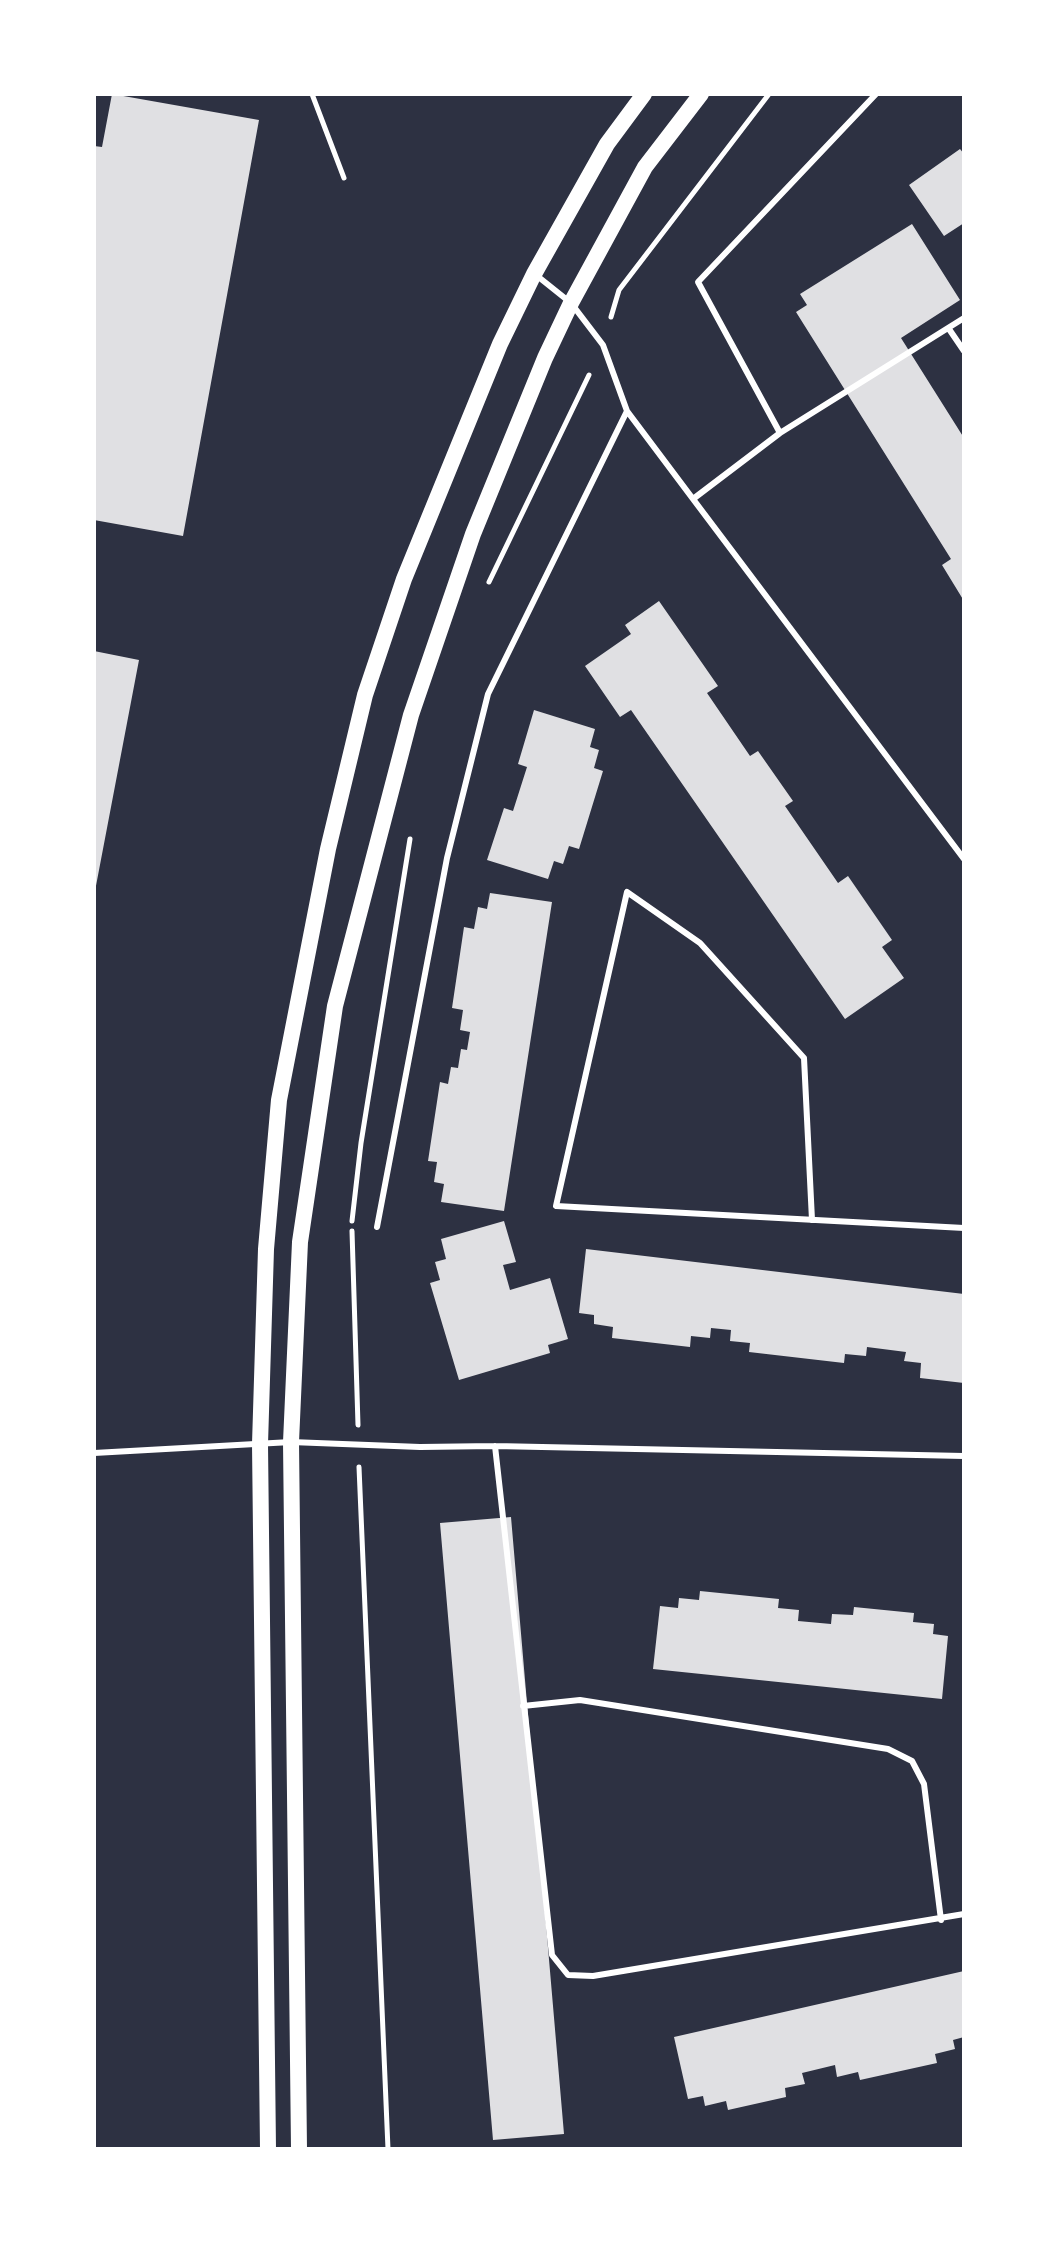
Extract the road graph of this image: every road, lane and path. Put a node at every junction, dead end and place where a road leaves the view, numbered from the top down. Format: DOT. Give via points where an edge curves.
graph roads {
  1 [pos="312,94"];
  2 [pos="644,94"];
  3 [pos="701,94"];
  4 [pos="769,94"];
  5 [pos="876,94"];
  6 [pos="344,178"];
  7 [pos="534,274"];
  8 [pos="571,303"];
  9 [pos="964,318"];
  10 [pos="949,329"];
  11 [pos="603,345"];
  12 [pos="964,351"];
  13 [pos="627,411"];
  14 [pos="780,433"];
  15 [pos="693,499"];
  16 [pos="484,591"];
  17 [pos="411,835"];
  18 [pos="964,859"];
  19 [pos="812,1220"];
  20 [pos="377,1227"];
  21 [pos="964,1228"];
  22 [pos="291,1442"];
  23 [pos="260,1444"];
  24 [pos="358,1446"];
  25 [pos="495,1446"];
  26 [pos="94,1453"];
  27 [pos="964,1456"];
  28 [pos="523,1706"];
  29 [pos="964,1914"];
  30 [pos="941,1920"];
  31 [pos="268,2149"];
  32 [pos="299,2149"];
  33 [pos="388,2149"];
  1 -- 6 [label="path"];
  2 -- 7 [label="main road" via="607,144"];
  3 -- 8 [label="main road" via="645,167"];
  4 -- 11 [label="path" via="619,290"];
  5 -- 14 [label="lane" via="698,282"];
  7 -- 8 [label="lane"];
  7 -- 23 [label="main road" via="404,579 365,695 328,849 279,1100 266,1249"];
  8 -- 11 [label="lane"];
  8 -- 22 [label="main road" via="473,534 411,715 335,1006 300,1242"];
  9 -- 10 [label="lane"];
  10 -- 12 [label="lane"];
  10 -- 14 [label="lane"];
  11 -- 13 [label="lane"];
  11 -- 16 [label="path"];
  13 -- 15 [label="lane"];
  13 -- 20 [label="lane" via="488,694 447,858"];
  14 -- 15 [label="lane"];
  15 -- 18 [label="lane"];
  17 -- 24 [label="path" via="352,1219"];
  19 -- 19 [label="lane" via="556,1206 627,892 700,943 804,1058"];
  19 -- 21 [label="lane"];
  22 -- 23 [label="lane"];
  22 -- 24 [label="lane"];
  22 -- 32 [label="main road"];
  23 -- 26 [label="lane"];
  23 -- 31 [label="main road"];
  24 -- 25 [label="lane"];
  24 -- 33 [label="path"];
  25 -- 27 [label="lane"];
  25 -- 28 [label="lane"];
  28 -- 30 [label="lane" via="580,1700 888,1749 912,1761 924,1784"];
  28 -- 30 [label="lane" via="552,1955 568,1975 593,1976"];
  29 -- 30 [label="lane"];
}
